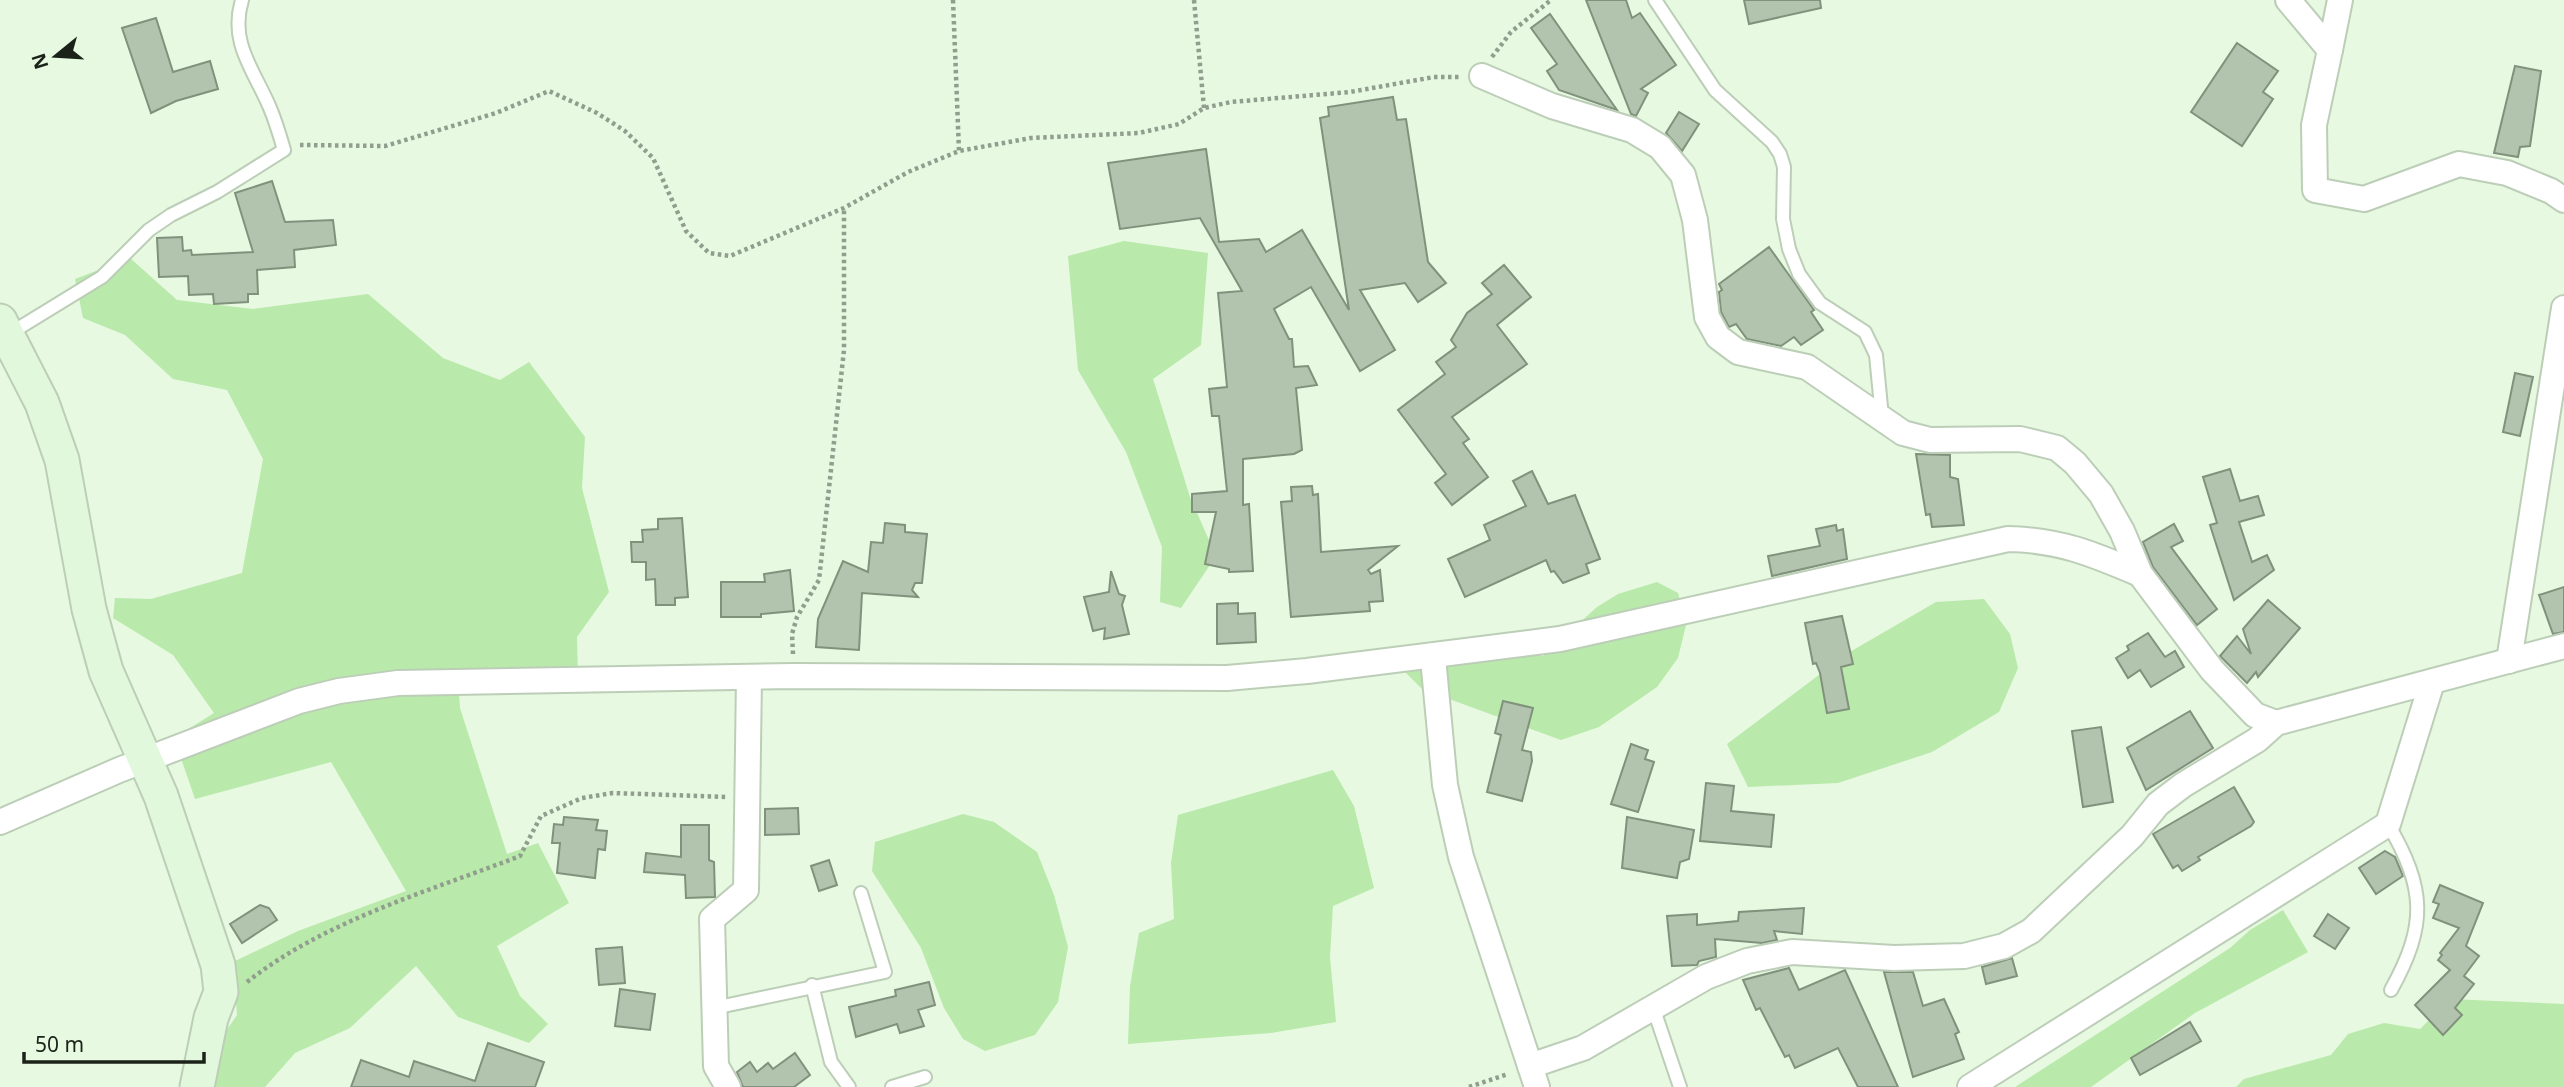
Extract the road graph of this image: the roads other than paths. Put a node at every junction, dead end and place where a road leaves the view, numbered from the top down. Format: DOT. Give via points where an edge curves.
graph roads {
  1 [pos="242,0"];
  2 [pos="1655,0"];
  3 [pos="2288,0"];
  4 [pos="2340,0"];
  5 [pos="2330,50"];
  6 [pos="1482,76"];
  7 [pos="2564,200"];
  8 [pos="2564,308"];
  9 [pos="4,328"];
  10 [pos="1882,421"];
  11 [pos="2140,574"];
  12 [pos="2564,646"];
  13 [pos="1433,658"];
  14 [pos="2509,661"];
  15 [pos="749,677"];
  16 [pos="2432,682"];
  17 [pos="2276,723"];
  18 [pos="143,761"];
  19 [pos="0,822"];
  20 [pos="2388,824"];
  21 [pos="861,893"];
  22 [pos="812,985"];
  23 [pos="2391,990"];
  24 [pos="1653,1007"];
  25 [pos="715,1008"];
  26 [pos="925,1077"];
  27 [pos="1534,1077"];
  28 [pos="197,1087"];
  29 [pos="728,1087"];
  30 [pos="849,1087"];
  31 [pos="892,1087"];
  32 [pos="1680,1087"];
  33 [pos="1970,1087"];
  1 -- 9 [label="lane" via="236,19 240,49 270,108 284,150 149,230 102,277"];
  2 -- 10 [label="lane" via="1715,90 1780,154 1789,248 1799,274 1820,303 1865,332 1876,355"];
  3 -- 5 [label="street"];
  4 -- 5 [label="street"];
  5 -- 7 [label="street" via="2314,125 2315,190 2364,199 2459,164 2507,173"];
  6 -- 10 [label="street" via="1552,106 1632,130 1660,147 1683,175 1695,220 1707,317 1718,337 1738,352 1807,367"];
  8 -- 14 [label="street"];
  9 -- 18 [label="street" via="42,403 62,460 95,634"];
  10 -- 11 [label="street" via="1930,440 2020,439 2057,448 2101,494"];
  11 -- 13 [label="street" via="2078,548 2008,539 1560,639"];
  11 -- 17 [label="street" via="2212,670 2255,715"];
  12 -- 14 [label="street"];
  13 -- 15 [label="street" via="1227,678"];
  13 -- 27 [label="street" via="1446,785 1461,857"];
  14 -- 16 [label="street"];
  15 -- 18 [label="street" via="398,683 340,691 299,701"];
  15 -- 25 [label="street" via="746,890 712,919"];
  16 -- 17 [label="street"];
  16 -- 20 [label="street"];
  17 -- 24 [label="street" via="2158,804 2132,836 2031,931 2004,946 1964,956 1894,958 1793,952 1747,961 1706,977"];
  18 -- 19 [label="street"];
  18 -- 28 [label="street" via="166,809 218,965 221,992"];
  20 -- 23 [label="lane" via="2406,854 2420,909 2410,954"];
  20 -- 33 [label="street"];
  21 -- 22 [label="lane" via="885,972"];
  22 -- 25 [label="lane"];
  22 -- 30 [label="lane" via="831,1062"];
  24 -- 27 [label="street"];
  24 -- 32 [label="lane"];
  25 -- 29 [label="street" via="716,1066"];
  26 -- 31 [label="lane"];
}
